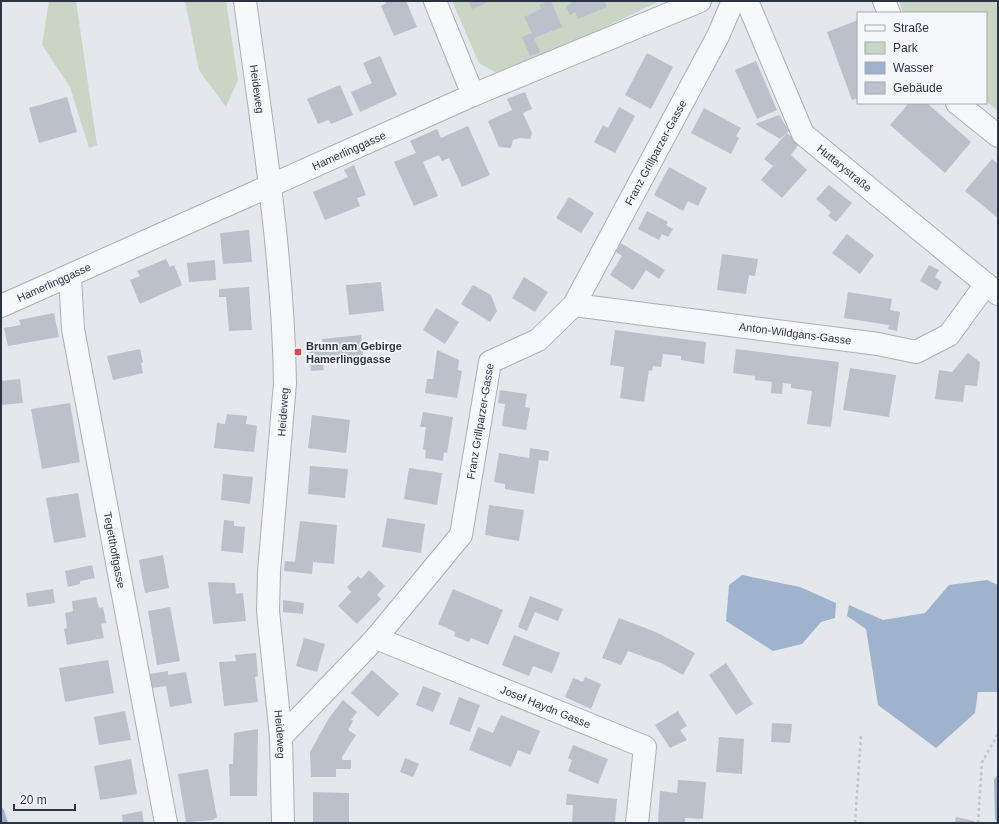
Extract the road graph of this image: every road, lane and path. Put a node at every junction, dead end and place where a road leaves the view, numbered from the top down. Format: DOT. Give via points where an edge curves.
graph roads {
  1 [pos="246,1"];
  2 [pos="434,1"];
  3 [pos="700,1"];
  4 [pos="733,1"];
  5 [pos="746,1"];
  6 [pos="884,1"];
  7 [pos="889,12"];
  8 [pos="474,95"];
  9 [pos="957,104"];
  10 [pos="998,136"];
  11 [pos="270,185"];
  12 [pos="70,277"];
  13 [pos="992,289"];
  14 [pos="574,305"];
  15 [pos="1,306"];
  16 [pos="376,638"];
  17 [pos="998,734"];
  18 [pos="861,735"];
  19 [pos="281,737"];
  20 [pos="166,823"];
  21 [pos="283,823"];
  22 [pos="637,823"];
  23 [pos="854,823"];
  24 [pos="978,823"];
  1 -- 11 [label="street, Heideweg"];
  2 -- 8 [label="street"];
  3 -- 8 [label="street, Hamerlinggasse"];
  4 -- 14 [label="street, Franz Grillparzer-Gasse" via="718,36"];
  5 -- 13 [label="street, Huttarystraße" via="803,134"];
  6 -- 7 [label="street"];
  8 -- 11 [label="street, Hamerlinggasse"];
  9 -- 10 [label="street"];
  11 -- 12 [label="street, Hamerlinggasse"];
  11 -- 19 [label="street, Heideweg" via="285,354 268,611"];
  12 -- 15 [label="street, Hamerlinggasse"];
  12 -- 20 [label="street, Tegetthoffgasse" via="73,329"];
  13 -- 14 [label="street, Anton-Wildgans-Gasse" via="949,335 916,352 878,344"];
  14 -- 16 [label="street, Franz Grillparzer-Gasse" via="538,340 490,362 461,535"];
  16 -- 19 [label="street, Franz Grillparzer-Gasse"];
  16 -- 22 [label="street, Josef Haydn Gasse" via="645,747"];
  17 -- 24 [label="path" via="982,762"];
  18 -- 23 [label="path"];
  19 -- 21 [label="street, Heideweg"];
}
